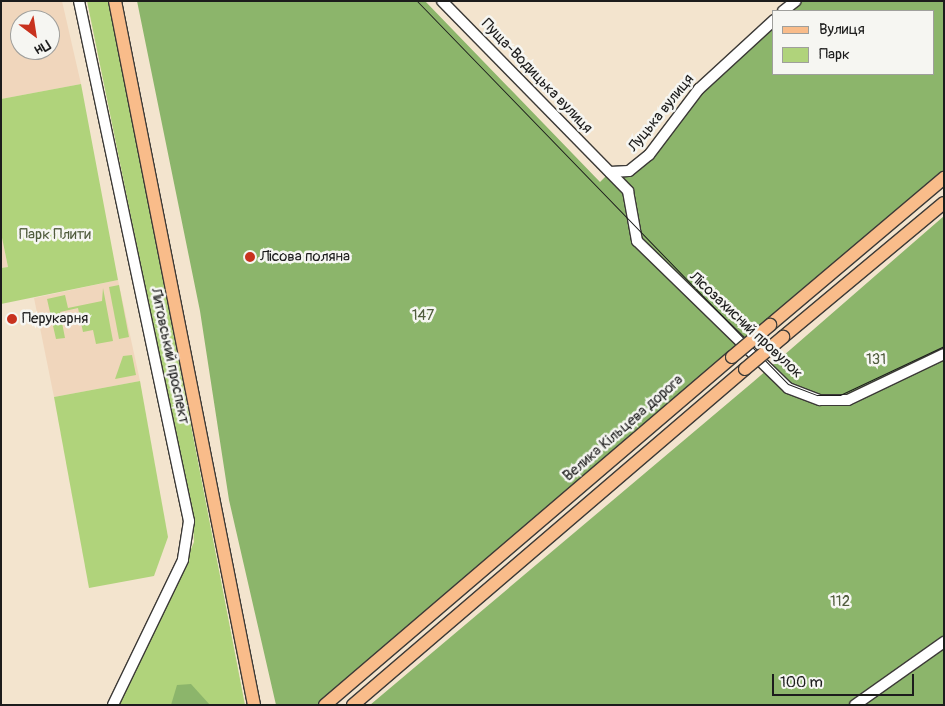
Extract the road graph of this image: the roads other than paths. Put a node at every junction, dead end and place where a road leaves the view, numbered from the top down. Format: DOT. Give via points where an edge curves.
graph roads {
  1 [pos="79,1"];
  2 [pos="115,1"];
  3 [pos="442,1"];
  4 [pos="772,22"];
  5 [pos="610,172"];
  6 [pos="944,178"];
  7 [pos="944,203"];
  8 [pos="944,354"];
  9 [pos="944,642"];
  10 [pos="255,702"];
  11 [pos="113,705"];
  12 [pos="325,705"];
  13 [pos="353,705"];
  14 [pos="856,705"];
  1 -- 11 [label="street, Литовський проспект" via="189,520 183,560"];
  2 -- 10 [label="main road, Литовський проспект"];
  3 -- 5 [label="street, Пуща-Водицька вулиця"];
  4 -- 5 [label="street, Луцька вулиця" via="699,89 650,155 629,171"];
  5 -- 8 [label="street, Лісозахисний провулок" via="628,191 637,241 788,388 820,400 848,400"];
  6 -- 12 [label="main road, Велика Кільцева дорога, bridge"];
  7 -- 13 [label="main road, bridge" via="744,369"];
  9 -- 14 [label="street"];
}
